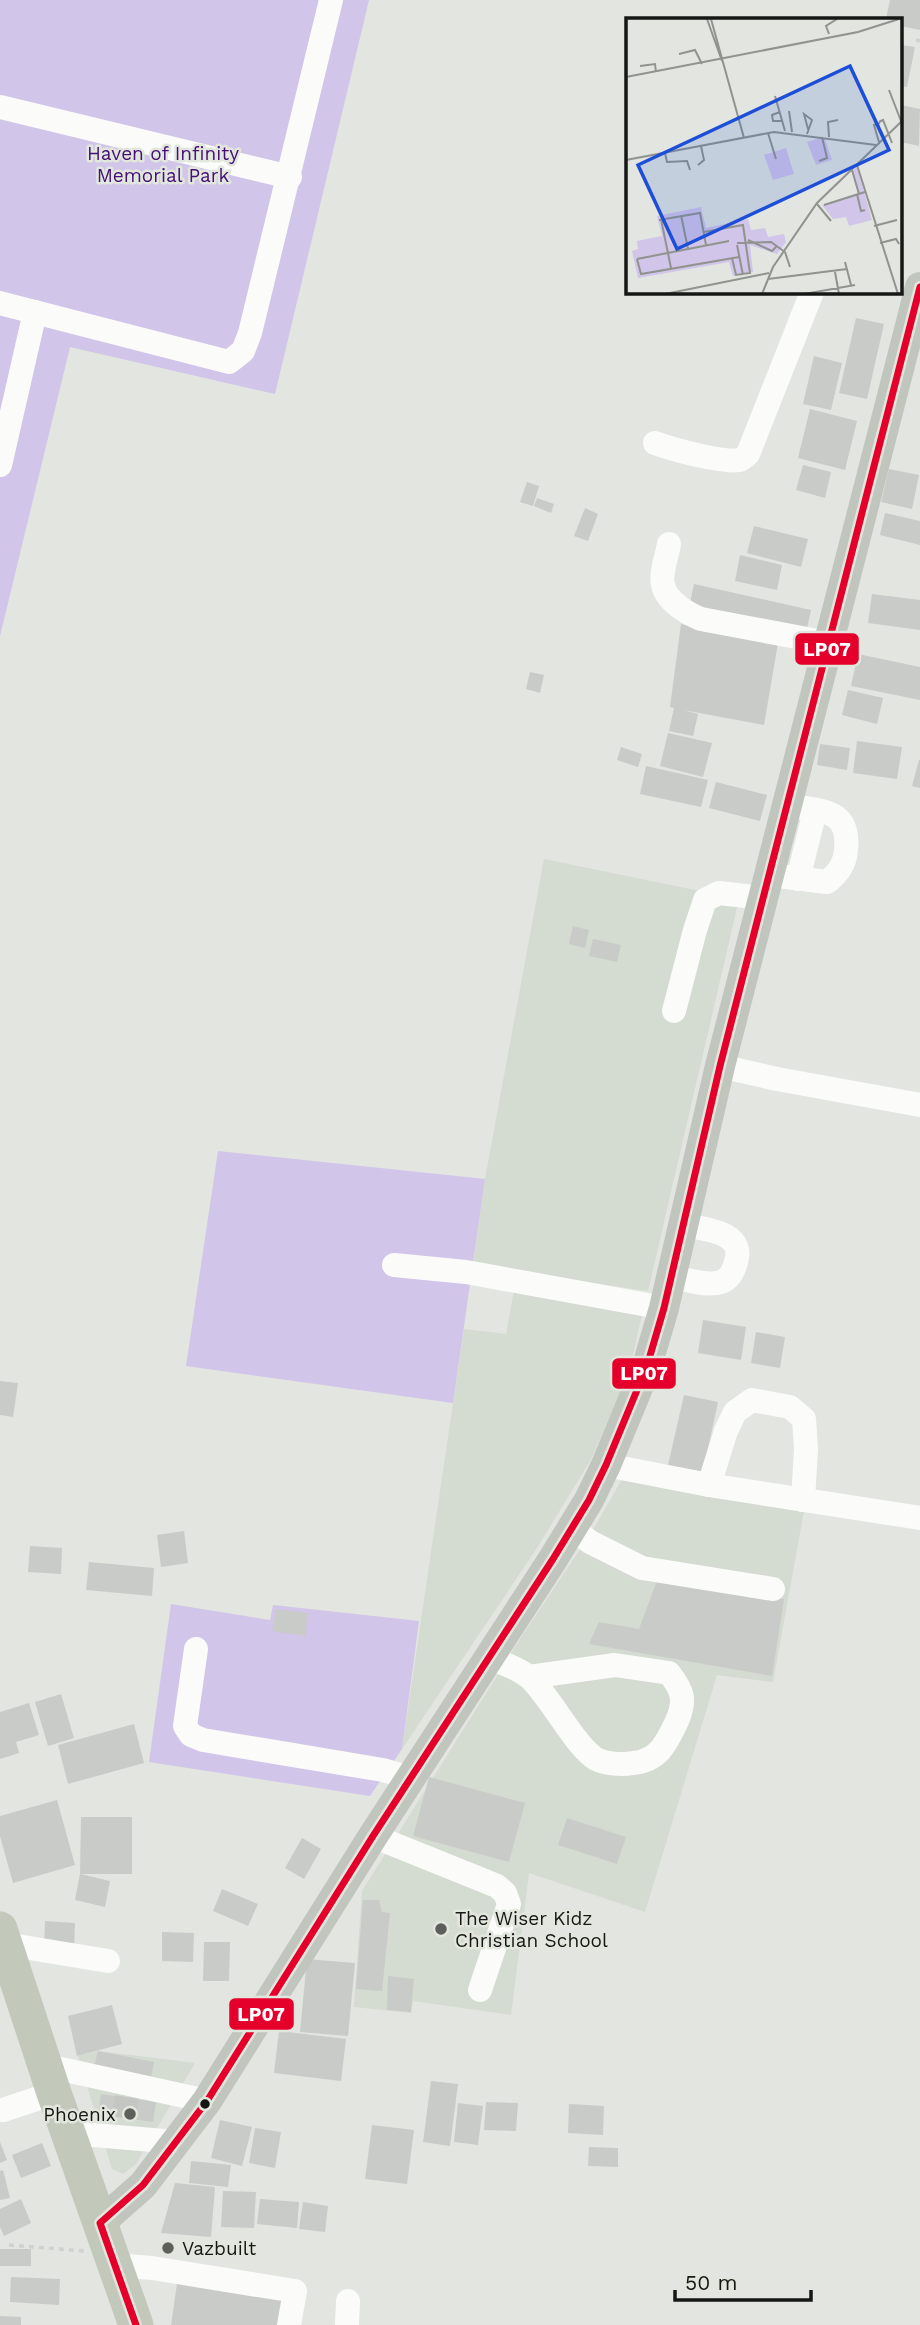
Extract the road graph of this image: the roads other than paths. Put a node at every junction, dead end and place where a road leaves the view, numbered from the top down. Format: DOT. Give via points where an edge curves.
graph roads {
  1 [pos="331,0"];
  2 [pos="0,107"];
  3 [pos="290,177"];
  4 [pos="913,289"];
  5 [pos="811,294"];
  6 [pos="0,303"];
  7 [pos="35,312"];
  8 [pos="655,443"];
  9 [pos="0,465"];
  10 [pos="669,544"];
  11 [pos="828,643"];
  12 [pos="801,808"];
  13 [pos="777,884"];
  14 [pos="674,1011"];
  15 [pos="720,1066"];
  16 [pos="920,1105"];
  17 [pos="683,1225"];
  18 [pos="394,1265"];
  19 [pos="671,1277"];
  20 [pos="664,1308"];
  21 [pos="606,1465"];
  22 [pos="709,1485"];
  23 [pos="803,1500"];
  24 [pos="920,1518"];
  25 [pos="572,1528"];
  26 [pos="773,1589"];
  27 [pos="196,1649"];
  28 [pos="489,1657"];
  29 [pos="529,1677"];
  30 [pos="411,1778"];
  31 [pos="373,1836"];
  32 [pos="5,1953"];
  33 [pos="108,1961"];
  34 [pos="480,1990"];
  35 [pos="50,2079"];
  36 [pos="207,2101"];
  37 [pos="125,2109"];
  38 [pos="3,2110"];
  39 [pos="70,2133"];
  40 [pos="176,2142"];
  41 [pos="109,2247"];
  42 [pos="136,2325"];
  43 [pos="289,2325"];
  1 -- 3 [label="lane"];
  2 -- 3 [label="lane"];
  3 -- 7 [label="lane" via="250,333 243,351 229,362"];
  4 -- 11 [label="main road"];
  5 -- 8 [label="lane" via="748,454 741,460 727,460"];
  6 -- 7 [label="lane"];
  7 -- 9 [label="lane"];
  10 -- 11 [label="lane" via="662,584 687,614"];
  11 -- 12 [label="main road"];
  12 -- 13 [label="main road"];
  12 -- 13 [label="lane" via="832,814 844,822 846,855 838,874 827,882"];
  13 -- 14 [label="lane" via="719,893 705,900"];
  13 -- 15 [label="main road"];
  15 -- 16 [label="lane"];
  15 -- 17 [label="main road"];
  17 -- 19 [label="main road"];
  17 -- 19 [label="lane" via="729,1237 737,1246 737,1261 722,1282"];
  18 -- 20 [label="lane" via="466,1272"];
  19 -- 20 [label="main road"];
  20 -- 21 [label="main road" via="647,1366"];
  21 -- 22 [label="lane"];
  21 -- 25 [label="main road"];
  22 -- 23 [label="lane"];
  22 -- 23 [label="lane" via="735,1412 752,1399 790,1407 804,1419"];
  23 -- 24 [label="lane"];
  25 -- 26 [label="lane" via="642,1569"];
  25 -- 28 [label="main road"];
  27 -- 30 [label="lane" via="185,1726 191,1735"];
  28 -- 29 [label="lane"];
  28 -- 30 [label="main road"];
  29 -- 29 [label="lane" via="597,1760 622,1765 644,1762 665,1746 682,1709 682,1689 669,1673 615,1665"];
  30 -- 31 [label="main road"];
  31 -- 34 [label="lane" via="496,1885 505,1893 509,1904"];
  31 -- 36 [label="main road"];
  32 -- 33 [label="lane"];
  32 -- 35 [label="highway"];
  35 -- 37 [label="lane"];
  35 -- 38 [label="lane"];
  35 -- 39 [label="highway"];
  36 -- 37 [label="lane"];
  36 -- 40 [label="main road"];
  37 -- 39 [label="lane"];
  37 -- 40 [label="lane"];
  39 -- 41 [label="highway"];
  40 -- 41 [label="main road" via="143,2185"];
  41 -- 42 [label="highway"];
  41 -- 43 [label="lane" via="152,2268 295,2291"];
}
